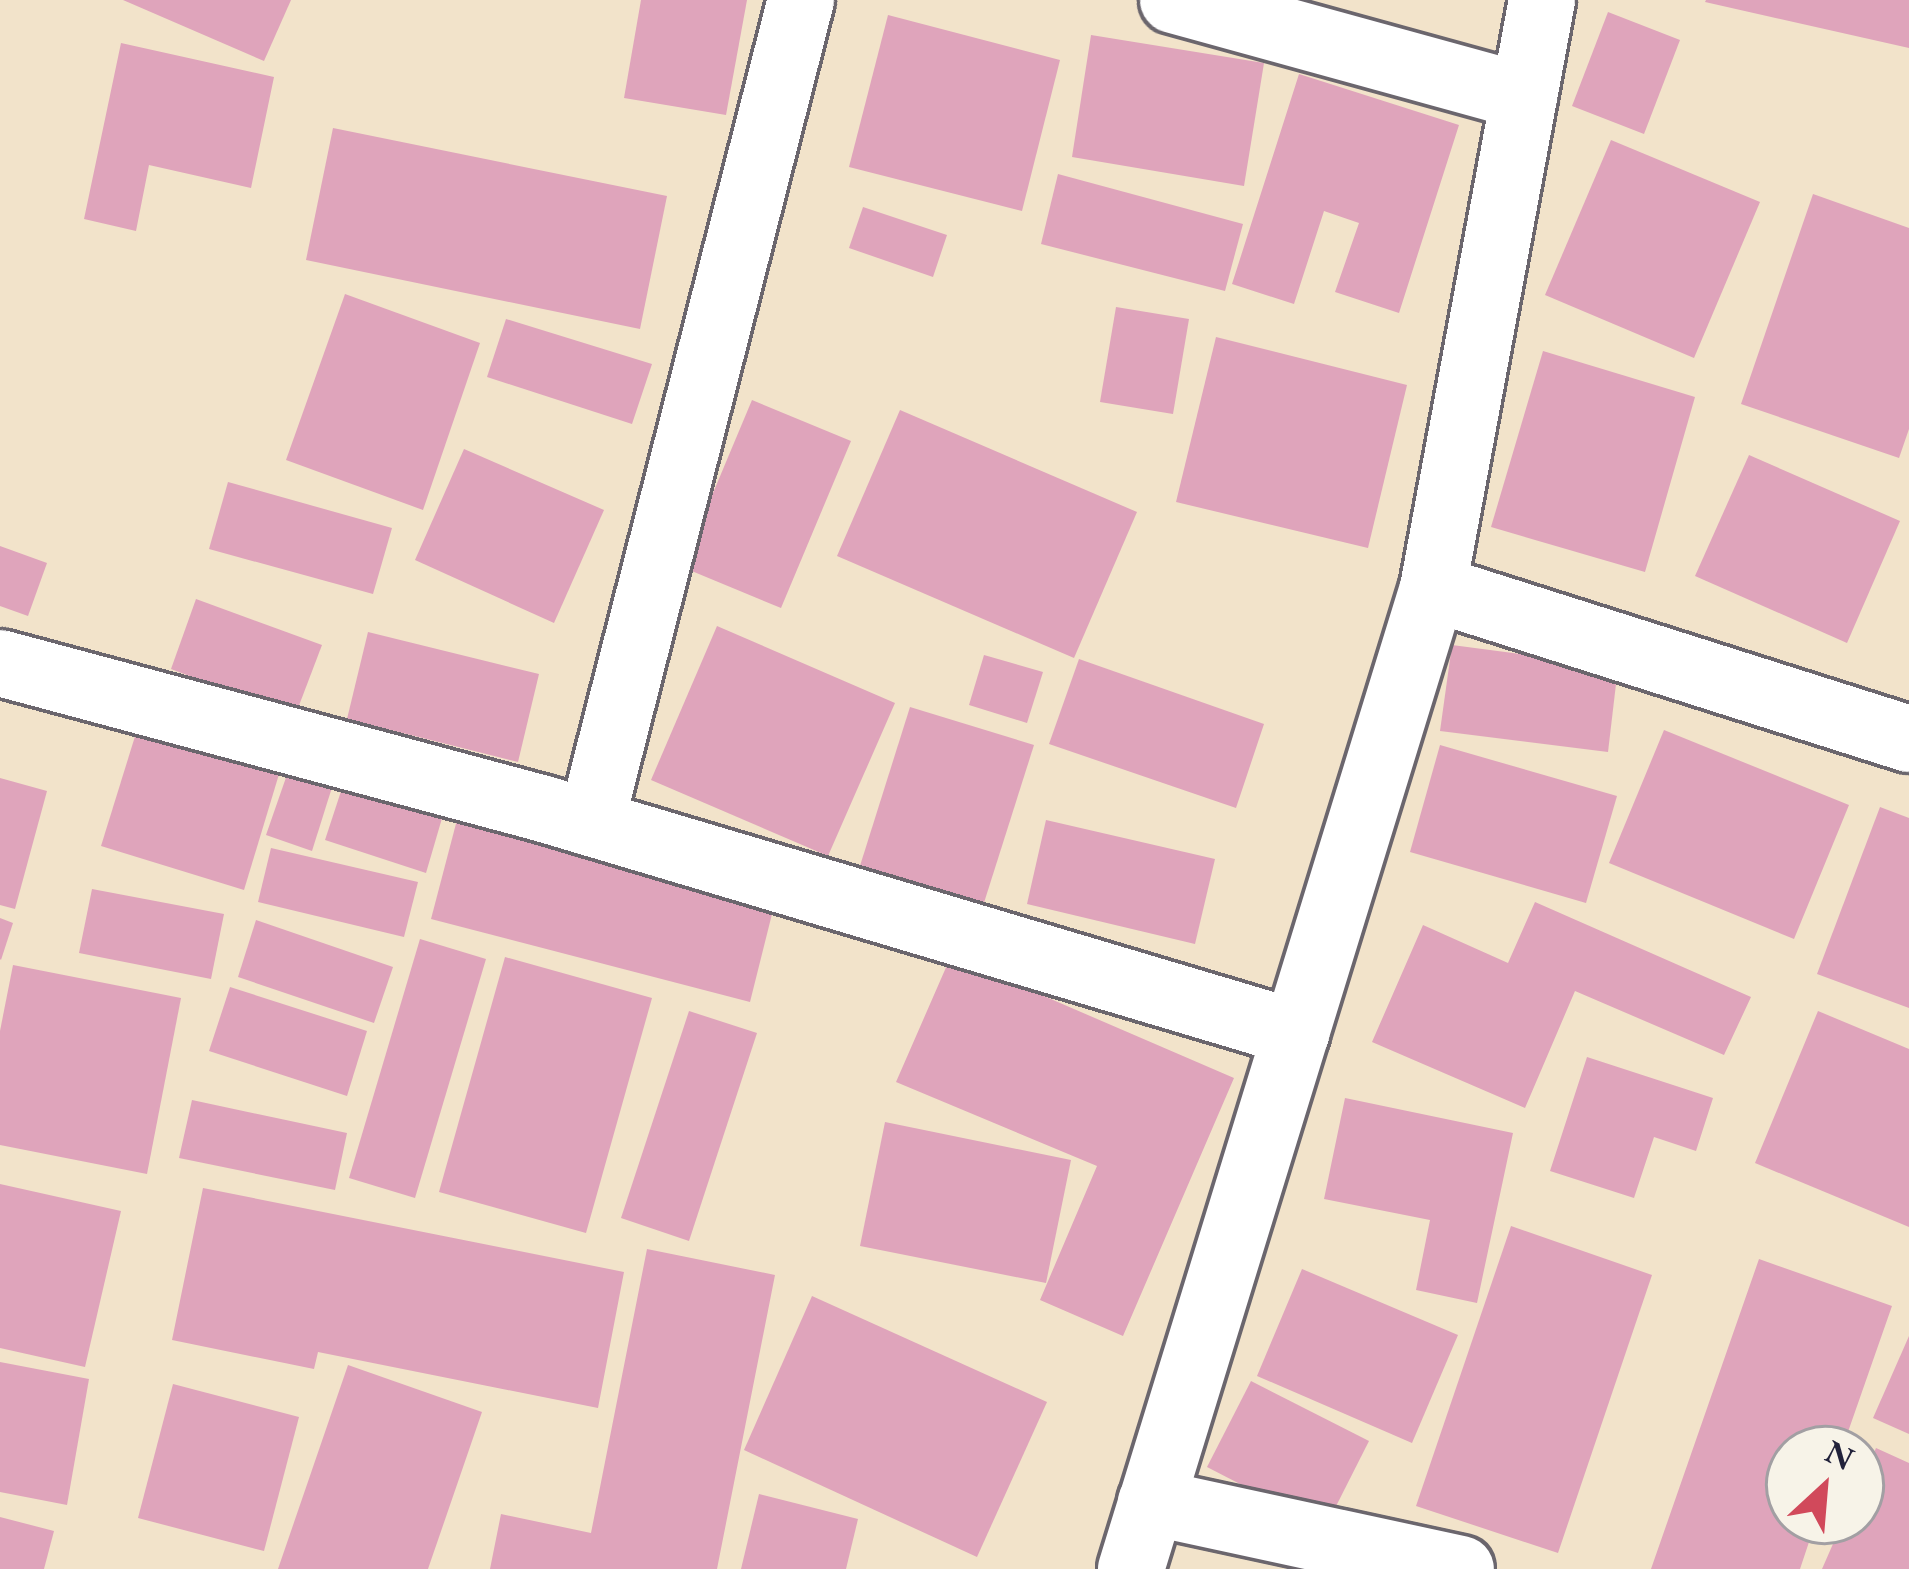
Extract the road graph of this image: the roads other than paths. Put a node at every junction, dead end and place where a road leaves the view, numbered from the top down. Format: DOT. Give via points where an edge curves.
graph roads {
  1 [pos="801,0"];
  2 [pos="1173,0"];
  3 [pos="1542,0"];
  4 [pos="1524,97"];
  5 [pos="1432,588"];
  6 [pos="0,663"];
  7 [pos="1909,739"];
  8 [pos="591,823"];
  9 [pos="1296,1034"];
  10 [pos="1151,1502"];
  11 [pos="1131,1569"];
  12 [pos="1461,1569"];
  1 -- 8 [label="street"];
  2 -- 4 [label="street"];
  3 -- 4 [label="street"];
  4 -- 5 [label="street"];
  5 -- 7 [label="street"];
  5 -- 9 [label="street"];
  6 -- 8 [label="street"];
  8 -- 9 [label="street"];
  9 -- 10 [label="street"];
  10 -- 11 [label="street"];
  10 -- 12 [label="street"];
}
